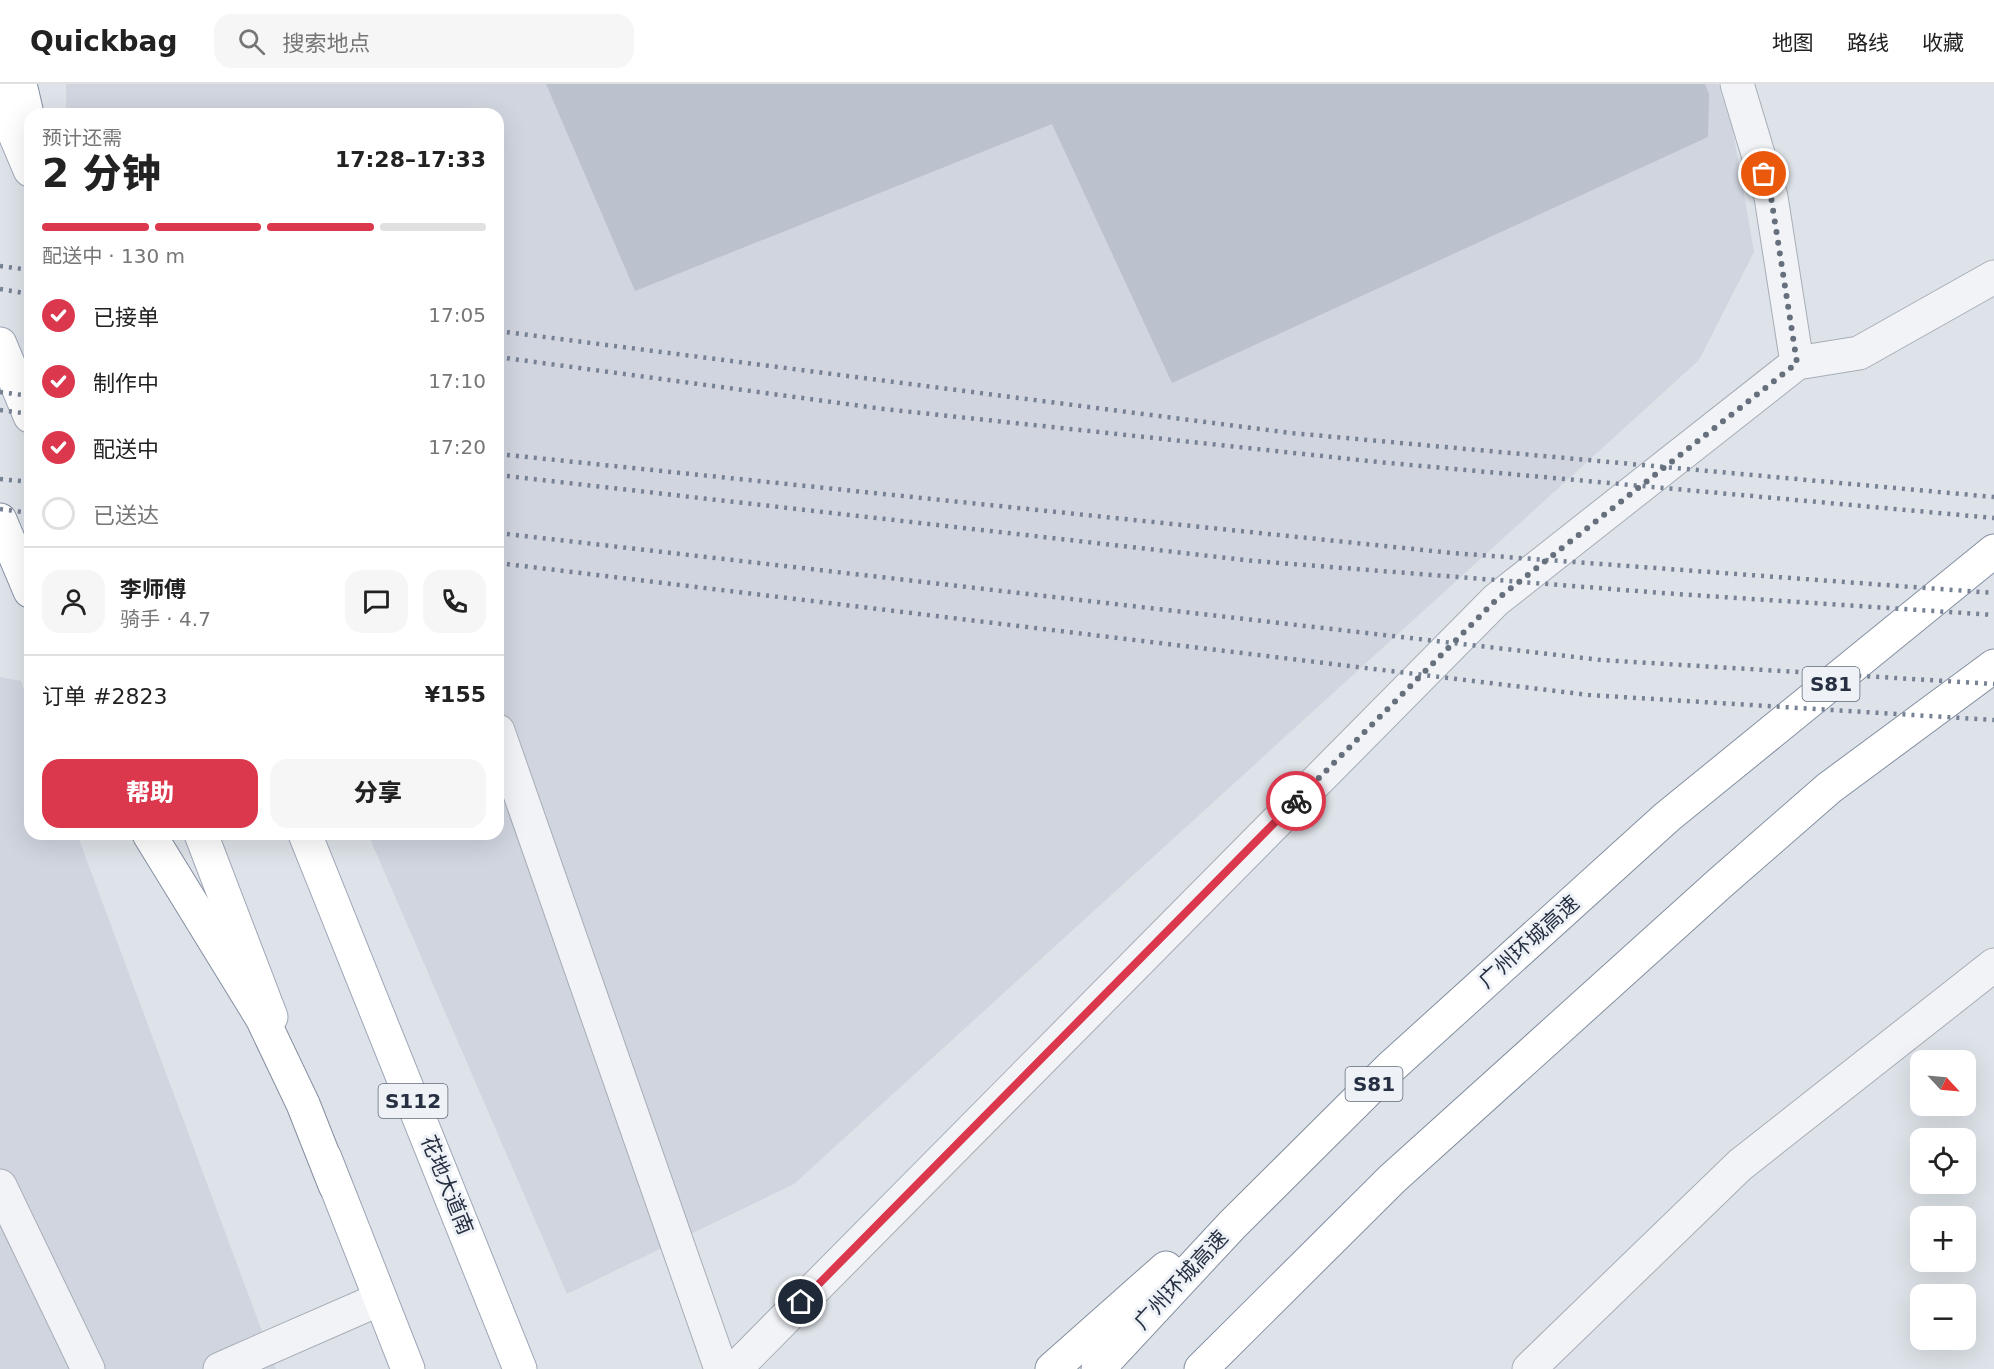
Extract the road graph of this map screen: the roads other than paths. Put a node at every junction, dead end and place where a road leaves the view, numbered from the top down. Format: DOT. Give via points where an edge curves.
graph roads {
  1 [pos="20,84"];
  2 [pos="1737,84"];
  3 [pos="0,99"];
  4 [pos="26,108"];
  5 [pos="24,156"];
  6 [pos="1994,277"];
  7 [pos="0,344"];
  8 [pos="1797,363"];
  9 [pos="24,402"];
  10 [pos="0,520"];
  11 [pos="1994,551"];
  12 [pos="24,577"];
  13 [pos="1994,666"];
  14 [pos="504,748"];
  15 [pos="153,840"];
  16 [pos="203,840"];
  17 [pos="307,840"];
  18 [pos="1994,965"];
  19 [pos="1391,1067"];
  20 [pos="335,1185"];
  21 [pos="0,1186"];
  22 [pos="11,1235"];
  23 [pos="380,1299"];
  24 [pos="88,1369"];
  25 [pos="220,1369"];
  26 [pos="408,1369"];
  27 [pos="520,1369"];
  28 [pos="721,1369"];
  29 [pos="735,1369"];
  30 [pos="1052,1369"];
  31 [pos="1098,1369"];
  32 [pos="1201,1369"];
  33 [pos="1529,1369"];
  1 -- 4 [label="main road"];
  2 -- 8 [label="street" via="1771,197"];
  3 -- 5 [label="main road"];
  6 -- 8 [label="street" via="1859,353"];
  7 -- 9 [label="main road"];
  8 -- 29 [label="street" via="1496,600"];
  10 -- 12 [label="main road"];
  11 -- 19 [label="main road, 广州环城高速 / S81" via="1667,817"];
  13 -- 32 [label="main road" via="1829,789 1719,884 1392,1179"];
  14 -- 28 [label="street"];
  15 -- 20 [label="main road" via="262,1018 303,1104"];
  16 -- 20 [label="main road"];
  17 -- 27 [label="main road, 花地大道南 / S112"];
  18 -- 33 [label="street" via="1740,1165"];
  19 -- 30 [label="main road"];
  19 -- 31 [label="main road, 广州环城高速 / S81" via="1232,1225"];
  20 -- 23 [label="main road"];
  21 -- 22 [label="street"];
  22 -- 24 [label="street"];
  23 -- 25 [label="street"];
  23 -- 26 [label="main road"];
}
